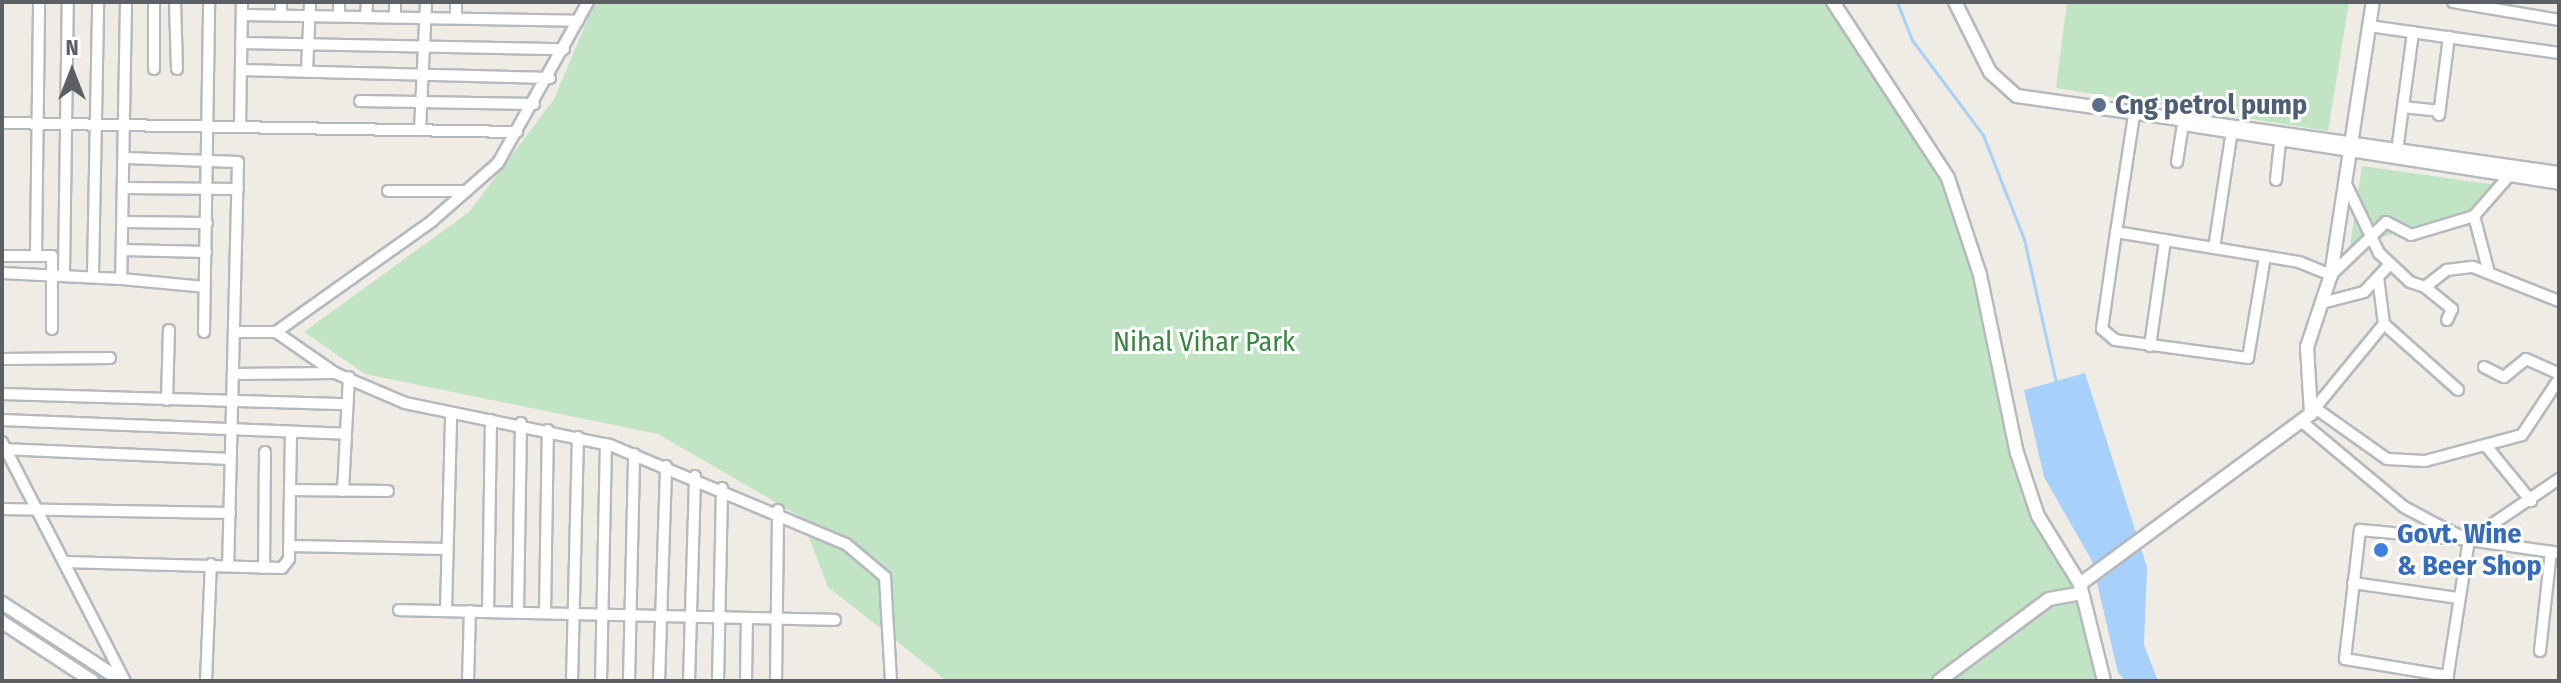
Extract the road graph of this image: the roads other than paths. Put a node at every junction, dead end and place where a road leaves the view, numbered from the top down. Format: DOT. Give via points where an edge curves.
graph roads {
  1 [pos="39,2"];
  2 [pos="68,2"];
  3 [pos="98,2"];
  4 [pos="126,2"];
  5 [pos="154,2"];
  6 [pos="175,2"];
  7 [pos="209,2"];
  8 [pos="242,2"];
  9 [pos="281,2"];
  10 [pos="310,2"];
  11 [pos="339,2"];
  12 [pos="367,2"];
  13 [pos="395,2"];
  14 [pos="426,2"];
  15 [pos="456,2"];
  16 [pos="588,2"];
  17 [pos="1833,2"];
  18 [pos="1955,2"];
  19 [pos="2373,2"];
  20 [pos="2453,2"];
  21 [pos="242,15"];
  22 [pos="281,15"];
  23 [pos="310,16"];
  24 [pos="339,16"];
  25 [pos="366,17"];
  26 [pos="395,17"];
  27 [pos="425,18"];
  28 [pos="456,18"];
  29 [pos="2559,20"];
  30 [pos="578,21"];
  31 [pos="2369,26"];
  32 [pos="2413,32"];
  33 [pos="2449,37"];
  34 [pos="241,43"];
  35 [pos="309,44"];
  36 [pos="424,46"];
  37 [pos="564,49"];
  38 [pos="2559,53"];
  39 [pos="154,69"];
  40 [pos="177,69"];
  41 [pos="241,70"];
  42 [pos="307,72"];
  43 [pos="423,74"];
  44 [pos="550,78"];
  45 [pos="360,101"];
  46 [pos="421,103"];
  47 [pos="534,104"];
  48 [pos="2403,107"];
  49 [pos="2134,115"];
  50 [pos="2,123"];
  51 [pos="37,123"];
  52 [pos="2183,123"];
  53 [pos="70,124"];
  54 [pos="97,124"];
  55 [pos="128,125"];
  56 [pos="209,126"];
  57 [pos="240,127"];
  58 [pos="420,130"];
  59 [pos="517,132"];
  60 [pos="2231,137"];
  61 [pos="2280,143"];
  62 [pos="2349,149"];
  63 [pos="2397,151"];
  64 [pos="126,158"];
  65 [pos="208,162"];
  66 [pos="2177,162"];
  67 [pos="2559,173"];
  68 [pos="2508,177"];
  69 [pos="2276,180"];
  70 [pos="2345,182"];
  71 [pos="2559,183"];
  72 [pos="125,188"];
  73 [pos="207,188"];
  74 [pos="238,189"];
  75 [pos="388,191"];
  76 [pos="466,191"];
  77 [pos="2474,216"];
  78 [pos="124,222"];
  79 [pos="207,223"];
  80 [pos="2116,232"];
  81 [pos="2371,235"];
  82 [pos="2165,240"];
  83 [pos="2214,248"];
  84 [pos="123,250"];
  85 [pos="206,252"];
  86 [pos="36,255"];
  87 [pos="2,256"];
  88 [pos="2265,256"];
  89 [pos="2389,265"];
  90 [pos="2488,269"];
  91 [pos="2,273"];
  92 [pos="52,273"];
  93 [pos="64,273"];
  94 [pos="93,273"];
  95 [pos="2331,275"];
  96 [pos="2378,277"];
  97 [pos="121,279"];
  98 [pos="205,287"];
  99 [pos="2425,287"];
  100 [pos="2559,301"];
  101 [pos="2322,303"];
  102 [pos="2447,320"];
  103 [pos="2384,324"];
  104 [pos="52,329"];
  105 [pos="169,330"];
  106 [pos="204,332"];
  107 [pos="234,332"];
  108 [pos="276,332"];
  109 [pos="2150,346"];
  110 [pos="110,358"];
  111 [pos="2,359"];
  112 [pos="2484,367"];
  113 [pos="335,373"];
  114 [pos="233,374"];
  115 [pos="2559,376"];
  116 [pos="349,377"];
  117 [pos="2458,390"];
  118 [pos="2,394"];
  119 [pos="167,400"];
  120 [pos="233,402"];
  121 [pos="347,404"];
  122 [pos="2309,414"];
  123 [pos="451,416"];
  124 [pos="2,420"];
  125 [pos="491,420"];
  126 [pos="521,423"];
  127 [pos="232,429"];
  128 [pos="548,430"];
  129 [pos="291,432"];
  130 [pos="346,434"];
  131 [pos="578,437"];
  132 [pos="606,444"];
  133 [pos="3,446"];
  134 [pos="2487,447"];
  135 [pos="265,452"];
  136 [pos="634,454"];
  137 [pos="231,459"];
  138 [pos="666,466"];
  139 [pos="695,476"];
  140 [pos="2559,479"];
  141 [pos="722,488"];
  142 [pos="290,490"];
  143 [pos="343,491"];
  144 [pos="388,491"];
  145 [pos="2531,501"];
  146 [pos="2,509"];
  147 [pos="37,510"];
  148 [pos="778,510"];
  149 [pos="230,513"];
  150 [pos="2469,540"];
  151 [pos="289,546"];
  152 [pos="447,549"];
  153 [pos="2555,553"];
  154 [pos="64,562"];
  155 [pos="211,564"];
  156 [pos="228,564"];
  157 [pos="264,568"];
  158 [pos="2353,583"];
  159 [pos="2082,585"];
  160 [pos="2459,598"];
  161 [pos="2,603"];
  162 [pos="399,610"];
  163 [pos="446,611"];
  164 [pos="470,611"];
  165 [pos="488,612"];
  166 [pos="518,613"];
  167 [pos="545,613"];
  168 [pos="574,614"];
  169 [pos="602,615"];
  170 [pos="631,615"];
  171 [pos="660,616"];
  172 [pos="692,617"];
  173 [pos="719,617"];
  174 [pos="747,618"];
  175 [pos="776,619"];
  176 [pos="835,620"];
  177 [pos="2,622"];
  178 [pos="2540,651"];
  179 [pos="2448,679"];
  180 [pos="91,681"];
  181 [pos="124,681"];
  182 [pos="206,681"];
  183 [pos="468,681"];
  184 [pos="572,681"];
  185 [pos="601,681"];
  186 [pos="629,681"];
  187 [pos="659,681"];
  188 [pos="689,681"];
  189 [pos="718,681"];
  190 [pos="746,681"];
  191 [pos="776,681"];
  192 [pos="891,681"];
  193 [pos="1939,681"];
  194 [pos="2104,681"];
  1 -- 51 [label="street"];
  2 -- 53 [label="street"];
  3 -- 54 [label="street"];
  4 -- 55 [label="street"];
  5 -- 39 [label="street"];
  6 -- 40 [label="street"];
  7 -- 56 [label="street"];
  8 -- 21 [label="street"];
  9 -- 22 [label="street"];
  10 -- 23 [label="street"];
  11 -- 24 [label="street"];
  12 -- 25 [label="street"];
  13 -- 26 [label="street"];
  14 -- 27 [label="street"];
  15 -- 28 [label="street"];
  16 -- 30 [label="street"];
  17 -- 159 [label="street" via="1948,178 1980,275 2017,453 2038,516"];
  18 -- 49 [label="street" via="2008,92"];
  19 -- 31 [label="street"];
  20 -- 29 [label="street"];
  21 -- 22 [label="street"];
  21 -- 34 [label="street"];
  22 -- 23 [label="street"];
  23 -- 24 [label="street"];
  23 -- 35 [label="street"];
  24 -- 25 [label="street"];
  25 -- 26 [label="street"];
  26 -- 27 [label="street"];
  27 -- 28 [label="street"];
  27 -- 36 [label="street"];
  28 -- 30 [label="street"];
  30 -- 37 [label="street"];
  31 -- 32 [label="street"];
  31 -- 62 [label="street"];
  32 -- 33 [label="street"];
  32 -- 48 [label="street"];
  33 -- 38 [label="street"];
  33 -- 48 [label="street" via="2439,113"];
  34 -- 35 [label="street"];
  34 -- 41 [label="street"];
  35 -- 36 [label="street"];
  35 -- 42 [label="street"];
  36 -- 37 [label="street"];
  36 -- 43 [label="street"];
  37 -- 44 [label="street"];
  41 -- 42 [label="street"];
  41 -- 57 [label="street"];
  42 -- 43 [label="street"];
  43 -- 44 [label="street"];
  43 -- 46 [label="street"];
  44 -- 47 [label="street"];
  45 -- 46 [label="street"];
  46 -- 47 [label="street"];
  46 -- 58 [label="street"];
  47 -- 59 [label="street"];
  48 -- 63 [label="street"];
  49 -- 52 [label="street"];
  49 -- 80 [label="street"];
  50 -- 51 [label="street"];
  51 -- 53 [label="street"];
  51 -- 86 [label="street"];
  52 -- 60 [label="street"];
  52 -- 62 [label="street"];
  52 -- 66 [label="street"];
  53 -- 54 [label="street"];
  53 -- 93 [label="street"];
  54 -- 55 [label="street"];
  54 -- 94 [label="street"];
  55 -- 56 [label="street"];
  55 -- 64 [label="street"];
  56 -- 57 [label="street"];
  56 -- 65 [label="street"];
  57 -- 58 [label="street"];
  58 -- 59 [label="street"];
  59 -- 76 [label="street" via="498,163"];
  60 -- 61 [label="street"];
  60 -- 83 [label="street"];
  61 -- 62 [label="street"];
  61 -- 69 [label="street"];
  62 -- 63 [label="street"];
  62 -- 68 [label="street"];
  62 -- 70 [label="street"];
  63 -- 67 [label="street"];
  64 -- 65 [label="street"];
  64 -- 72 [label="street"];
  65 -- 73 [label="street"];
  65 -- 74 [label="street" via="238,162"];
  68 -- 71 [label="street"];
  68 -- 77 [label="street"];
  70 -- 81 [label="street"];
  70 -- 95 [label="street"];
  72 -- 73 [label="street"];
  72 -- 78 [label="street"];
  73 -- 74 [label="street"];
  73 -- 79 [label="street"];
  74 -- 107 [label="street"];
  75 -- 76 [label="street"];
  76 -- 108 [label="street"];
  77 -- 81 [label="street" via="2411,235 2390,221"];
  77 -- 90 [label="street"];
  78 -- 79 [label="street"];
  78 -- 84 [label="street"];
  79 -- 85 [label="street"];
  80 -- 82 [label="street"];
  80 -- 109 [label="street" via="2103,334"];
  81 -- 89 [label="street"];
  81 -- 95 [label="street"];
  82 -- 83 [label="street"];
  82 -- 109 [label="street"];
  83 -- 88 [label="street"];
  84 -- 85 [label="street"];
  84 -- 97 [label="street"];
  85 -- 98 [label="street"];
  86 -- 87 [label="street"];
  86 -- 92 [label="street" via="52,256"];
  88 -- 95 [label="street"];
  88 -- 109 [label="street" via="2248,358"];
  89 -- 96 [label="street"];
  89 -- 99 [label="street"];
  90 -- 99 [label="street" via="2458,266"];
  90 -- 100 [label="street"];
  91 -- 92 [label="street"];
  92 -- 93 [label="street"];
  92 -- 104 [label="street"];
  93 -- 94 [label="street"];
  94 -- 97 [label="street"];
  95 -- 101 [label="street"];
  96 -- 101 [label="street" via="2364,292"];
  96 -- 103 [label="street"];
  97 -- 98 [label="street"];
  98 -- 106 [label="street"];
  99 -- 102 [label="street" via="2452,309"];
  101 -- 122 [label="street" via="2307,347"];
  103 -- 117 [label="street"];
  103 -- 122 [label="street"];
  105 -- 119 [label="street"];
  107 -- 108 [label="street"];
  107 -- 114 [label="street"];
  108 -- 113 [label="street"];
  110 -- 111 [label="street"];
  112 -- 115 [label="street" via="2504,377 2526,359"];
  113 -- 114 [label="street"];
  113 -- 116 [label="street"];
  114 -- 120 [label="street"];
  115 -- 134 [label="street" via="2535,424"];
  116 -- 121 [label="street"];
  116 -- 123 [label="street"];
  118 -- 119 [label="street"];
  119 -- 120 [label="street"];
  120 -- 121 [label="street"];
  120 -- 127 [label="street"];
  121 -- 130 [label="street"];
  122 -- 134 [label="street" via="2387,459 2425,461"];
  122 -- 150 [label="street" via="2404,507"];
  122 -- 159 [label="street"];
  123 -- 125 [label="street"];
  123 -- 152 [label="street"];
  124 -- 127 [label="street"];
  125 -- 126 [label="street"];
  125 -- 165 [label="street"];
  126 -- 128 [label="street"];
  126 -- 166 [label="street"];
  127 -- 129 [label="street"];
  127 -- 137 [label="street"];
  128 -- 131 [label="street"];
  128 -- 167 [label="street"];
  129 -- 130 [label="street"];
  129 -- 142 [label="street"];
  130 -- 143 [label="street"];
  131 -- 132 [label="street"];
  131 -- 168 [label="street"];
  132 -- 136 [label="street"];
  132 -- 169 [label="street"];
  133 -- 137 [label="street"];
  133 -- 147 [label="street"];
  134 -- 145 [label="street"];
  135 -- 157 [label="street"];
  136 -- 138 [label="street"];
  136 -- 170 [label="street"];
  137 -- 149 [label="street"];
  138 -- 139 [label="street"];
  138 -- 171 [label="street"];
  139 -- 141 [label="street"];
  139 -- 172 [label="street"];
  140 -- 145 [label="street"];
  141 -- 148 [label="street"];
  141 -- 173 [label="street"];
  142 -- 143 [label="street"];
  142 -- 151 [label="street"];
  143 -- 144 [label="street"];
  145 -- 150 [label="street"];
  146 -- 147 [label="street"];
  147 -- 149 [label="street"];
  147 -- 154 [label="street"];
  148 -- 175 [label="street"];
  148 -- 192 [label="street" via="846,544 885,577"];
  149 -- 156 [label="street"];
  150 -- 153 [label="street"];
  150 -- 158 [label="street" via="2366,528 2357,535"];
  150 -- 160 [label="street"];
  151 -- 152 [label="street"];
  151 -- 157 [label="street" via="288,565"];
  152 -- 163 [label="street"];
  153 -- 178 [label="street"];
  154 -- 155 [label="street"];
  154 -- 181 [label="street"];
  155 -- 156 [label="street"];
  155 -- 182 [label="street"];
  156 -- 157 [label="street"];
  158 -- 160 [label="street"];
  158 -- 179 [label="street" via="2345,659"];
  159 -- 193 [label="street" via="2049,599"];
  159 -- 194 [label="street"];
  160 -- 179 [label="street"];
  161 -- 181 [label="street"];
  162 -- 163 [label="street"];
  163 -- 164 [label="street"];
  164 -- 165 [label="street"];
  164 -- 183 [label="street"];
  165 -- 166 [label="street"];
  166 -- 167 [label="street"];
  167 -- 168 [label="street"];
  168 -- 169 [label="street"];
  168 -- 184 [label="street"];
  169 -- 170 [label="street"];
  169 -- 185 [label="street"];
  170 -- 171 [label="street"];
  170 -- 186 [label="street"];
  171 -- 172 [label="street"];
  171 -- 187 [label="street"];
  172 -- 173 [label="street"];
  172 -- 188 [label="street"];
  173 -- 174 [label="street"];
  173 -- 189 [label="street"];
  174 -- 175 [label="street"];
  174 -- 190 [label="street"];
  175 -- 176 [label="street"];
  175 -- 191 [label="street"];
  177 -- 180 [label="street"];
}
